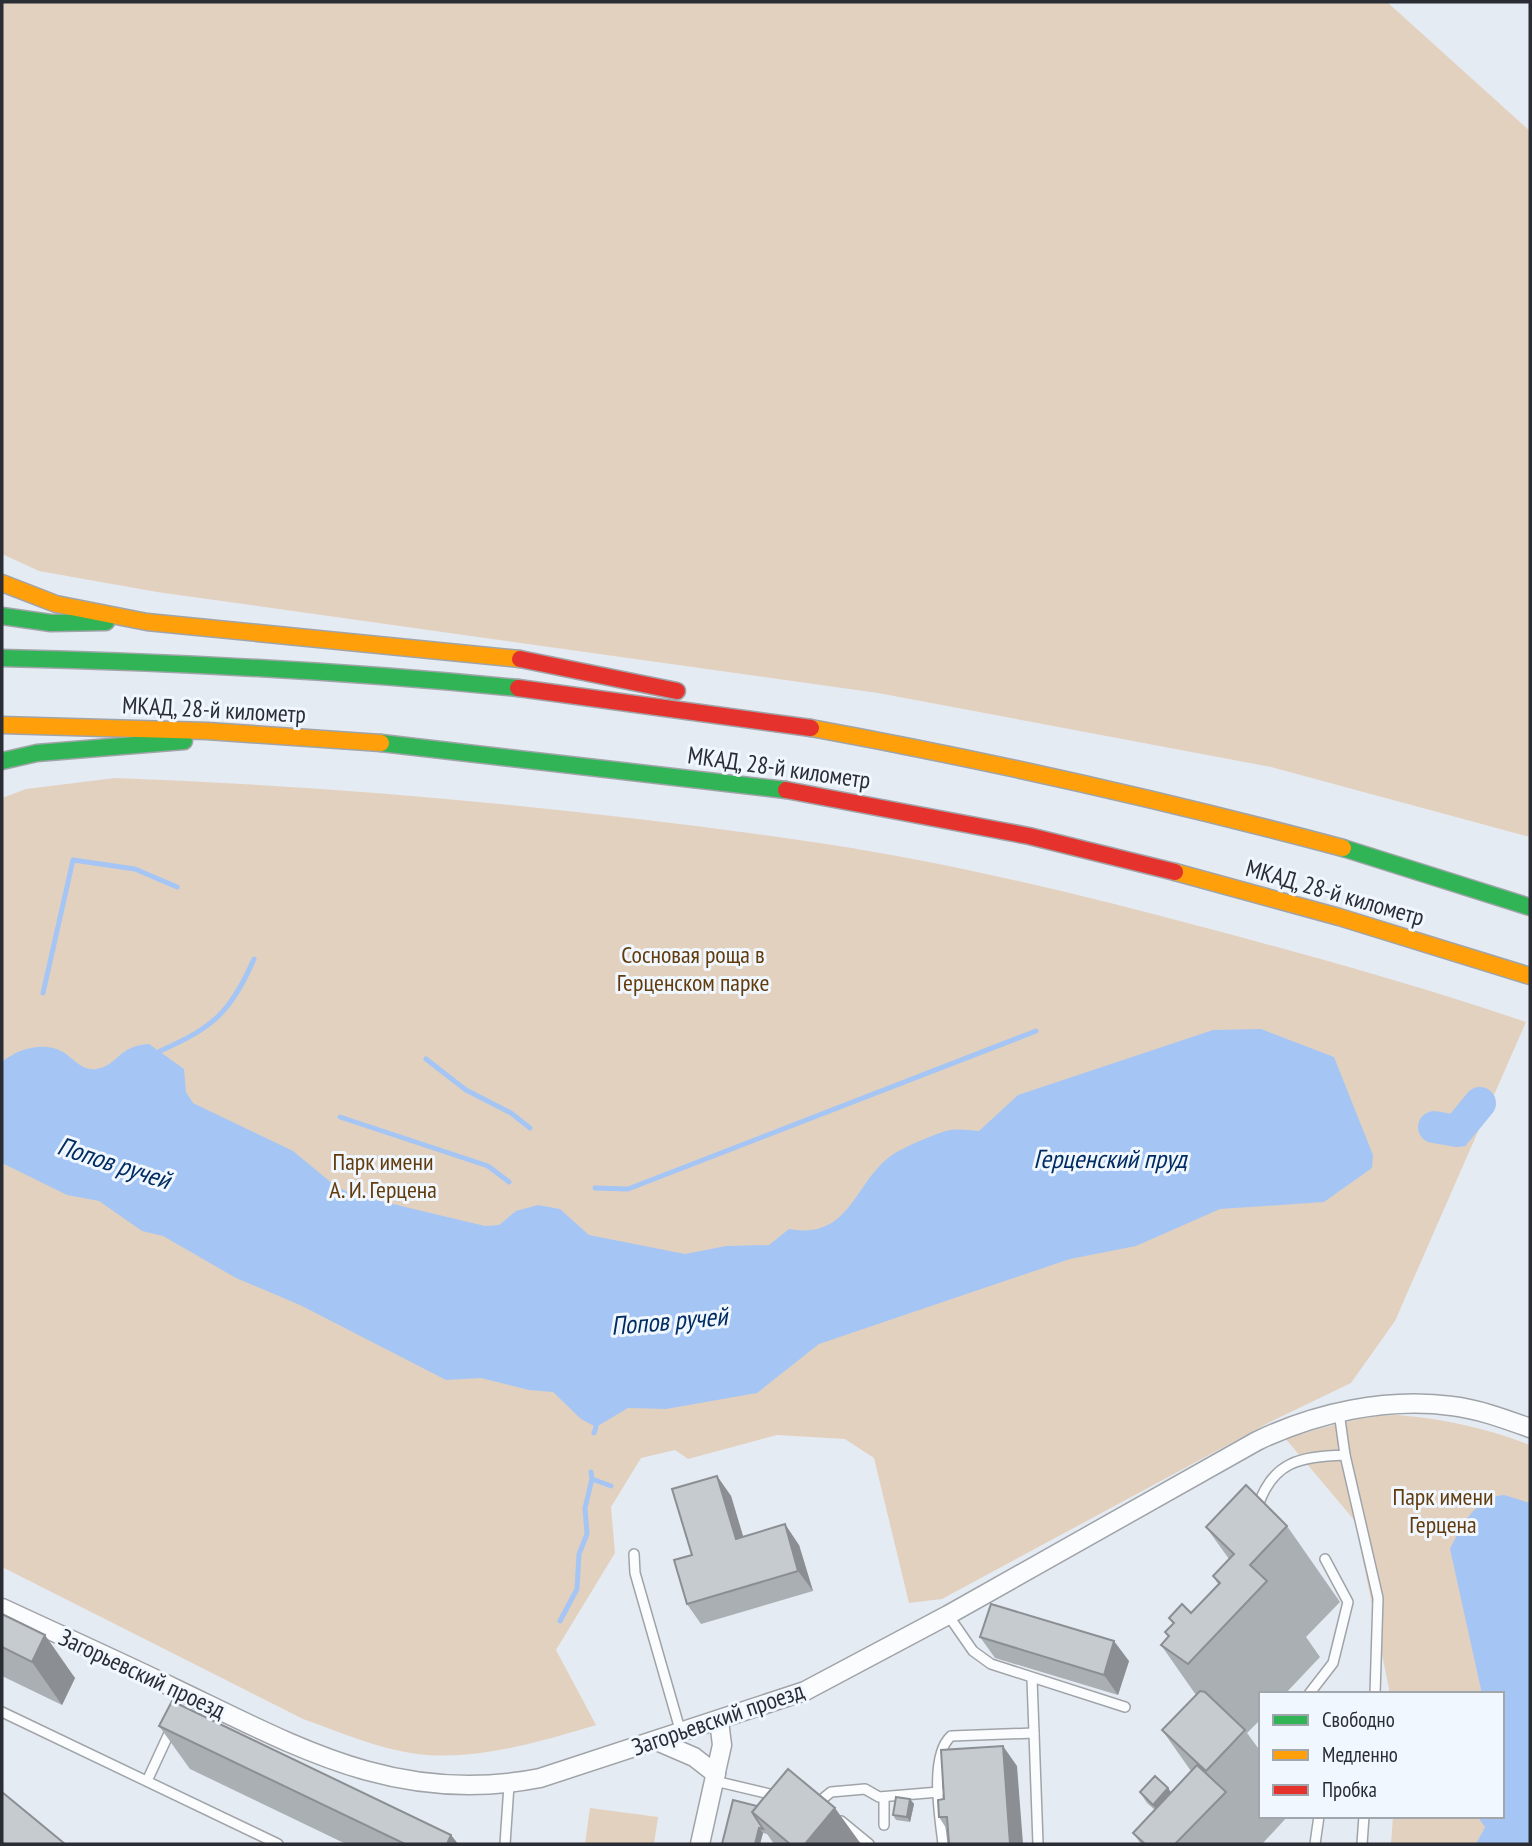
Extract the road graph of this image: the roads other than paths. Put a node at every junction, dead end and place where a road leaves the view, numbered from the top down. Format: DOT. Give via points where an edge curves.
graph roads {
  1 [pos="2,583"];
  2 [pos="2,616"];
  3 [pos="147,622"];
  4 [pos="2,658"];
  5 [pos="4,725"];
  6 [pos="310,737"];
  7 [pos="935,748"];
  8 [pos="2,761"];
  9 [pos="1530,907"];
  10 [pos="1526,975"];
  11 [pos="1530,988"];
  12 [pos="1339,1412"];
  13 [pos="1530,1427"];
  14 [pos="1345,1455"];
  15 [pos="1258,1522"];
  16 [pos="634,1554"];
  17 [pos="1325,1559"];
  18 [pos="2,1608"];
  19 [pos="948,1615"];
  20 [pos="1032,1679"];
  21 [pos="1311,1692"];
  22 [pos="1375,1692"];
  23 [pos="1125,1707"];
  24 [pos="2,1712"];
  25 [pos="176,1717"];
  26 [pos="719,1721"];
  27 [pos="681,1733"];
  28 [pos="1034,1733"];
  29 [pos="657,1741"];
  30 [pos="715,1778"];
  31 [pos="147,1781"];
  32 [pos="509,1784"];
  33 [pos="939,1793"];
  34 [pos="884,1797"];
  35 [pos="794,1800"];
  36 [pos="815,1806"];
  37 [pos="1320,1818"];
  38 [pos="1364,1818"];
  39 [pos="884,1825"];
  40 [pos="828,1826"];
  41 [pos="278,1844"];
  42 [pos="505,1844"];
  43 [pos="700,1844"];
  44 [pos="869,1844"];
  45 [pos="943,1844"];
  46 [pos="1038,1844"];
  47 [pos="1315,1844"];
  48 [pos="1362,1844"];
  1 -- 3 [label="main road" via="56,604"];
  2 -- 3 [label="main road" via="51,622"];
  3 -- 7 [label="main road" via="539,661"];
  4 -- 7 [label="main road, МКАД, 28-й километр" via="419,679 827,728"];
  5 -- 6 [label="main road, МКАД, 28-й километр"];
  6 -- 8 [label="main road" via="185,741 37,753"];
  6 -- 10 [label="main road, МКАД, 28-й километр" via="606,767 909,811 1133,861 1339,916"];
  7 -- 9 [label="main road, МКАД, 28-й километр" via="1188,807"];
  10 -- 11 [label="lane"];
  12 -- 13 [label="street, Загорьевский проезд" via="1449,1405"];
  12 -- 14 [label="lane"];
  12 -- 19 [label="street, Загорьевский проезд" via="1257,1441"];
  14 -- 15 [label="lane" via="1310,1457 1279,1469 1264,1486"];
  14 -- 22 [label="lane" via="1378,1598"];
  16 -- 27 [label="lane" via="635,1573"];
  17 -- 21 [label="lane" via="1348,1602 1333,1663"];
  18 -- 32 [label="street, Загорьевский проезд" via="184,1700 332,1761 368,1773 440,1786"];
  19 -- 20 [label="lane" via="973,1651 990,1664"];
  19 -- 26 [label="street, Загорьевский проезд" via="805,1691"];
  20 -- 23 [label="lane"];
  20 -- 28 [label="lane"];
  24 -- 31 [label="lane"];
  25 -- 31 [label="lane"];
  26 -- 27 [label="street, Загорьевский проезд"];
  26 -- 30 [label="street" via="722,1745"];
  27 -- 29 [label="street, Загорьевский проезд"];
  28 -- 33 [label="lane" via="951,1736 939,1756"];
  28 -- 46 [label="lane"];
  29 -- 30 [label="street" via="694,1757"];
  29 -- 32 [label="street, Загорьевский проезд" via="540,1779"];
  30 -- 35 [label="lane"];
  30 -- 43 [label="street"];
  31 -- 41 [label="lane"];
  32 -- 42 [label="lane"];
  33 -- 34 [label="lane"];
  33 -- 45 [label="lane"];
  34 -- 36 [label="lane" via="865,1789 831,1792"];
  34 -- 39 [label="lane"];
  37 -- 47 [label="lane"];
  38 -- 48 [label="lane"];
  40 -- 44 [label="lane" via="837,1818"];
}
